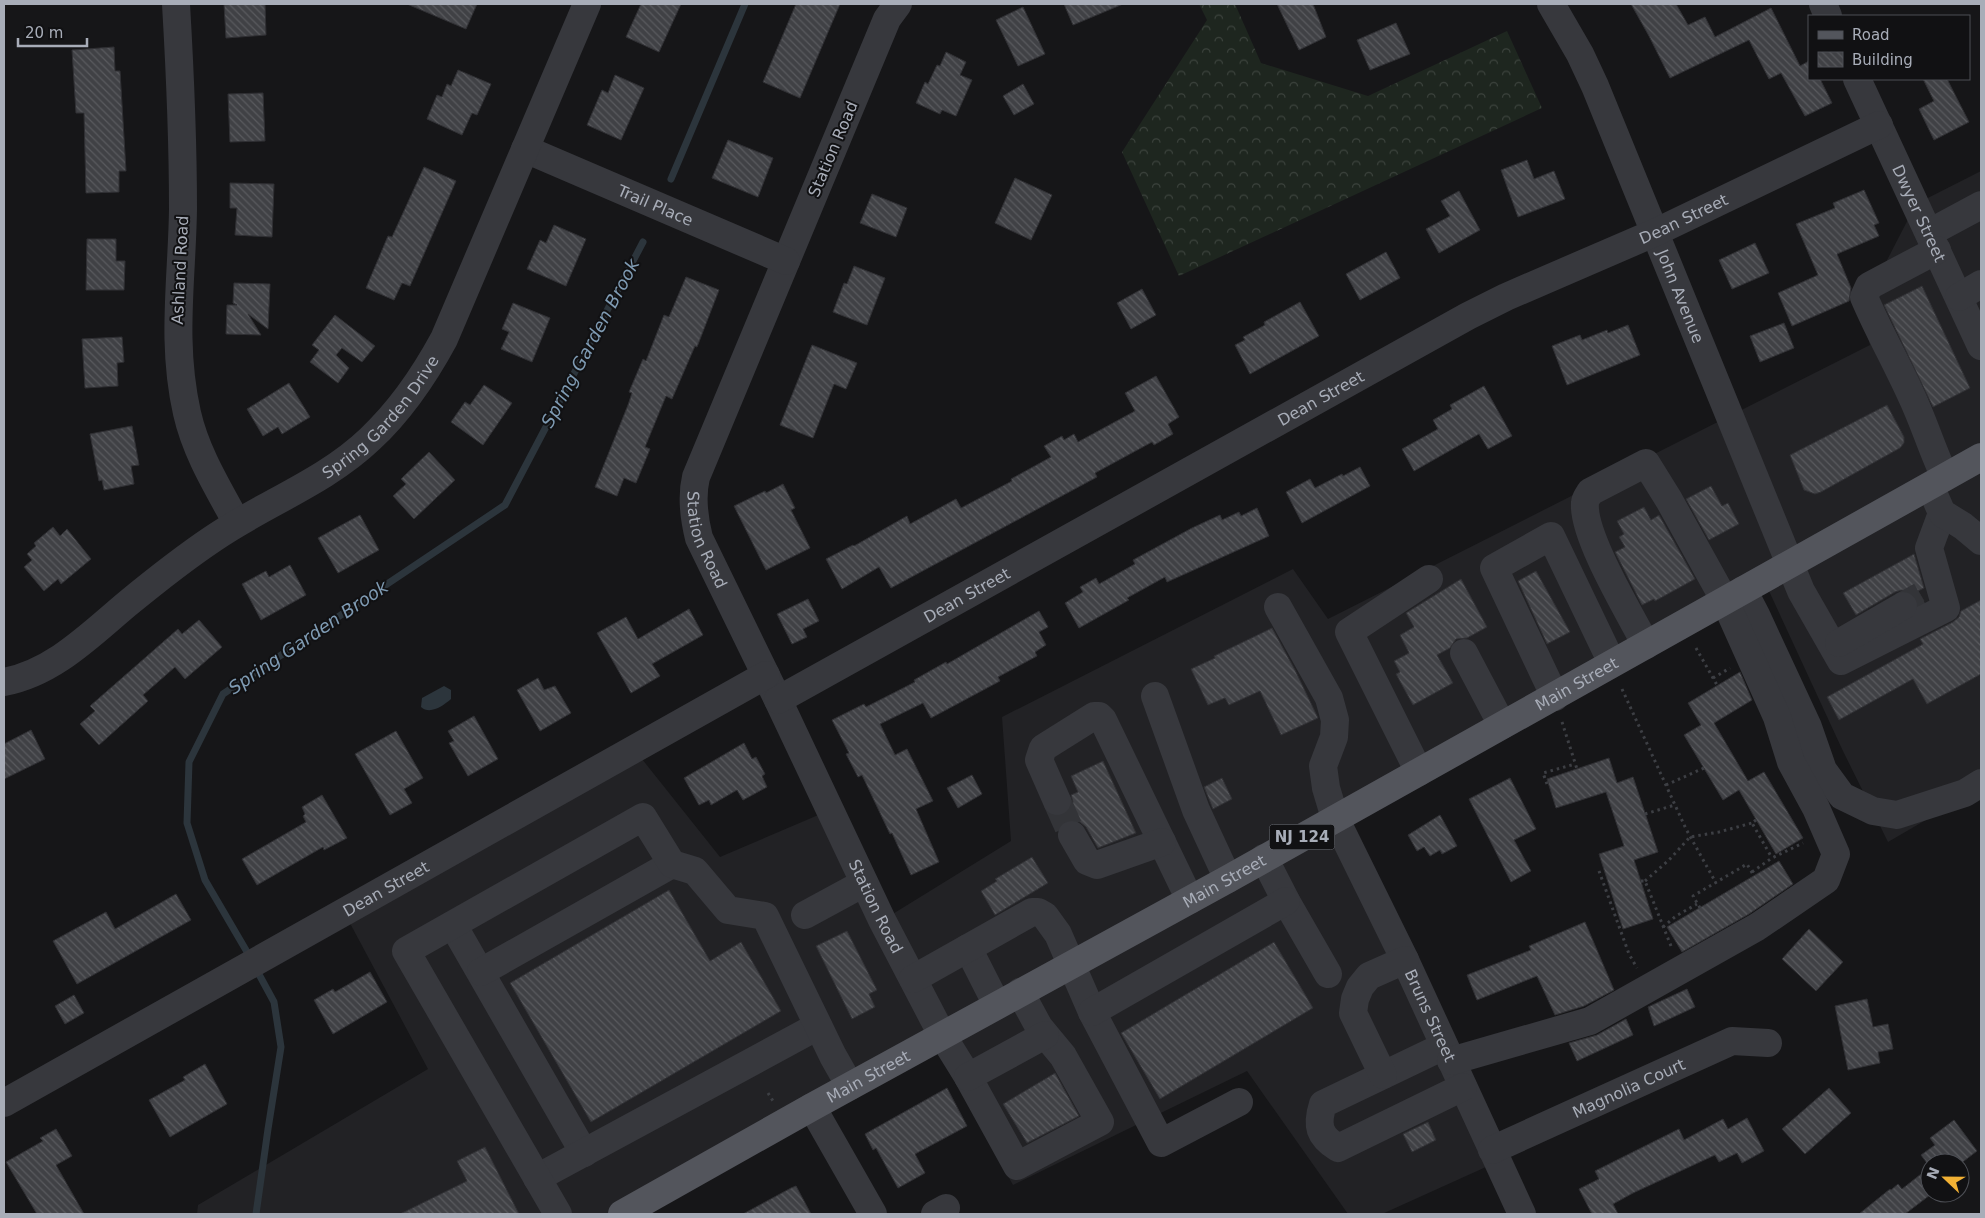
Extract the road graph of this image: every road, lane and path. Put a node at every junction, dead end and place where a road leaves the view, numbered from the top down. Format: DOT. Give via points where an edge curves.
graph roads {
  1 [pos="176,4"];
  2 [pos="587,4"];
  3 [pos="898,4"];
  4 [pos="1551,4"];
  5 [pos="1858,80"];
  6 [pos="1879,125"];
  7 [pos="525,149"];
  8 [pos="1981,205"];
  9 [pos="1654,233"];
  10 [pos="1933,242"];
  11 [pos="786,261"];
  12 [pos="1970,291"];
  13 [pos="1981,346"];
  14 [pos="1981,457"];
  15 [pos="1937,482"];
  16 [pos="1942,513"];
  17 [pos="238,523"];
  18 [pos="1981,541"];
  19 [pos="1790,563"];
  20 [pos="1429,579"];
  21 [pos="1734,596"];
  22 [pos="1924,600"];
  23 [pos="1278,607"];
  24 [pos="1646,645"];
  25 [pos="1696,648"];
  26 [pos="1835,651"];
  27 [pos="1464,653"];
  28 [pos="1612,664"];
  29 [pos="766,675"];
  30 [pos="4,682"];
  31 [pos="1717,686"];
  32 [pos="1622,689"];
  33 [pos="1155,696"];
  34 [pos="778,700"];
  35 [pos="1559,710"];
  36 [pos="1502,724"];
  37 [pos="1574,764"];
  38 [pos="1704,768"];
  39 [pos="1576,769"];
  40 [pos="1419,772"];
  41 [pos="1547,784"];
  42 [pos="1981,784"];
  43 [pos="1666,785"];
  44 [pos="1057,801"];
  45 [pos="1675,805"];
  46 [pos="1645,814"];
  47 [pos="1335,818"];
  48 [pos="1756,820"];
  49 [pos="1752,823"];
  50 [pos="1826,832"];
  51 [pos="1072,835"];
  52 [pos="1690,837"];
  53 [pos="1162,842"];
  54 [pos="1264,858"];
  55 [pos="1772,858"];
  56 [pos="672,864"];
  57 [pos="1599,871"];
  58 [pos="1752,872"];
  59 [pos="1754,876"];
  60 [pos="1228,879"];
  61 [pos="1645,880"];
  62 [pos="1641,881"];
  63 [pos="864,883"];
  64 [pos="1716,883"];
  65 [pos="1190,900"];
  66 [pos="1286,901"];
  67 [pos="1697,904"];
  68 [pos="1700,908"];
  69 [pos="805,915"];
  70 [pos="453,925"];
  71 [pos="1663,927"];
  72 [pos="968,948"];
  73 [pos="1404,960"];
  74 [pos="1071,964"];
  75 [pos="1682,969"];
  76 [pos="481,972"];
  77 [pos="1328,974"];
  78 [pos="913,979"];
  79 [pos="1647,989"];
  80 [pos="1009,998"];
  81 [pos="1092,1012"];
  82 [pos="818,1026"];
  83 [pos="942,1035"];
  84 [pos="1045,1035"];
  85 [pos="1768,1043"];
  86 [pos="1448,1054"];
  87 [pos="1383,1075"];
  88 [pos="968,1078"];
  89 [pos="850,1086"];
  90 [pos="1463,1087"];
  91 [pos="768,1093"];
  92 [pos="1239,1102"];
  93 [pos="4,1103"];
  94 [pos="774,1104"];
  95 [pos="812,1107"];
  96 [pos="1492,1150"];
  97 [pos="584,1152"];
  98 [pos="537,1178"];
  99 [pos="558,1214"];
  100 [pos="622,1214"];
  101 [pos="873,1214"];
  102 [pos="1522,1214"];
  1 -- 17 [label="street, Ashland Road" via="181,105 182,210 177,332 180,373 187,414 200,454"];
  2 -- 7 [label="street, Spring Garden Drive"];
  3 -- 11 [label="street, Station Road" via="887,19"];
  4 -- 9 [label="street, John Avenue" via="1595,86"];
  5 -- 6 [label="street, Dwyer Street"];
  6 -- 9 [label="street, Dean Street"];
  6 -- 10 [label="street, Dwyer Street"];
  7 -- 11 [label="street, Trail Place"];
  7 -- 17 [label="street, Spring Garden Drive" via="444,339 423,377 395,414 337,466"];
  8 -- 10 [label="street"];
  9 -- 19 [label="street, John Avenue"];
  9 -- 34 [label="street, Dean Street" via="1468,316"];
  10 -- 12 [label="street, Dwyer Street"];
  10 -- 15 [label="street" via="1869,286 1864,297 1911,395 1934,453"];
  11 -- 29 [label="street, Station Road" via="694,487 693,513 698,538"];
  12 -- 13 [label="street, Dwyer Street"];
  14 -- 15 [label="main road, Main Street / NJ 124"];
  15 -- 16 [label="street"];
  15 -- 19 [label="main road, Main Street / NJ 124"];
  16 -- 18 [label="street"];
  16 -- 22 [label="street" via="1929,548"];
  17 -- 30 [label="street, Spring Garden Drive" via="161,576 63,657 39,670"];
  19 -- 21 [label="main road, Main Street / NJ 124"];
  19 -- 26 [label="street, John Avenue" via="1801,591"];
  20 -- 40 [label="street" via="1349,632"];
  21 -- 24 [label="main road, Main Street / NJ 124"];
  21 -- 24 [label="street" via="1646,464 1590,492 1585,502 1594,543"];
  21 -- 42 [label="street" via="1756,615 1808,727 1823,770 1842,796 1873,811 1896,815 1965,794"];
  21 -- 50 [label="street" via="1791,762"];
  22 -- 26 [label="street"];
  22 -- 26 [label="street" via="1946,608 1841,661"];
  23 -- 47 [label="street, Bruns Street" via="1329,698 1335,720 1334,737 1323,766"];
  24 -- 28 [label="main road, Main Street / NJ 124"];
  25 -- 31 [label="path"];
  27 -- 36 [label="street"];
  28 -- 35 [label="main road, Main Street / NJ 124"];
  28 -- 35 [label="street" via="1551,536 1494,568"];
  29 -- 34 [label="street, Station Road"];
  29 -- 93 [label="street, Dean Street"];
  32 -- 43 [label="path"];
  33 -- 60 [label="street" via="1196,810"];
  34 -- 63 [label="street, Station Road"];
  35 -- 36 [label="main road, Main Street / NJ 124"];
  35 -- 37 [label="path"];
  36 -- 40 [label="main road, Main Street / NJ 124"];
  37 -- 39 [label="path"];
  37 -- 41 [label="path" via="1543,773"];
  38 -- 43 [label="path"];
  40 -- 47 [label="main road, Main Street / NJ 124"];
  43 -- 45 [label="path"];
  44 -- 53 [label="street" via="1040,760 1043,748 1099,716"];
  45 -- 46 [label="path"];
  45 -- 52 [label="path"];
  47 -- 54 [label="main road, Main Street / NJ 124"];
  47 -- 73 [label="street, Bruns Street"];
  48 -- 49 [label="path"];
  49 -- 52 [label="path"];
  49 -- 55 [label="path"];
  50 -- 55 [label="path"];
  50 -- 75 [label="street" via="1836,854 1826,880 1757,927"];
  51 -- 53 [label="street" via="1087,861 1097,865"];
  52 -- 61 [label="path"];
  52 -- 64 [label="path"];
  53 -- 65 [label="street"];
  54 -- 60 [label="main road, Main Street / NJ 124"];
  54 -- 66 [label="street"];
  55 -- 58 [label="path"];
  56 -- 70 [label="street" via="643,817"];
  56 -- 76 [label="street"];
  56 -- 82 [label="street" via="695,871 728,910 765,916"];
  57 -- 79 [label="path" via="1629,954"];
  58 -- 59 [label="path"];
  58 -- 64 [label="path" via="1747,864"];
  60 -- 65 [label="main road, Main Street / NJ 124"];
  61 -- 62 [label="path"];
  61 -- 71 [label="path"];
  63 -- 69 [label="street"];
  63 -- 78 [label="street, Station Road"];
  64 -- 67 [label="path" via="1693,896"];
  65 -- 74 [label="main road, Main Street / NJ 124"];
  66 -- 77 [label="street"];
  66 -- 81 [label="street"];
  67 -- 68 [label="path"];
  67 -- 71 [label="path"];
  70 -- 76 [label="street"];
  70 -- 98 [label="street" via="406,951"];
  71 -- 75 [label="path"];
  72 -- 74 [label="street" via="1032,912 1038,912 1058,934"];
  72 -- 78 [label="street"];
  72 -- 80 [label="street"];
  73 -- 86 [label="street, Bruns Street"];
  73 -- 87 [label="street" via="1369,976 1360,987 1352,1013"];
  74 -- 80 [label="main road, Main Street / NJ 124"];
  74 -- 81 [label="street"];
  75 -- 79 [label="street"];
  76 -- 97 [label="street"];
  78 -- 83 [label="street, Station Road"];
  79 -- 86 [label="street" via="1590,1021"];
  80 -- 83 [label="main road, Main Street / NJ 124"];
  80 -- 84 [label="street"];
  81 -- 92 [label="street" via="1161,1143"];
  82 -- 89 [label="street"];
  82 -- 97 [label="street"];
  83 -- 88 [label="street, Station Road"];
  83 -- 89 [label="main road, Main Street / NJ 124"];
  84 -- 88 [label="street"];
  84 -- 88 [label="street, Station Road" via="1063,1056 1100,1122 1017,1166"];
  85 -- 96 [label="street, Magnolia Court" via="1732,1041"];
  86 -- 87 [label="street"];
  86 -- 90 [label="street, Bruns Street"];
  87 -- 90 [label="street" via="1323,1104 1319,1117 1320,1129 1326,1140 1338,1148"];
  89 -- 95 [label="main road, Main Street / NJ 124"];
  90 -- 96 [label="street, Bruns Street"];
  91 -- 94 [label="path"];
  95 -- 100 [label="main road, Main Street / NJ 124"];
  95 -- 101 [label="street"];
  96 -- 102 [label="street, Bruns Street"];
  97 -- 98 [label="street"];
  98 -- 99 [label="street"];
}
